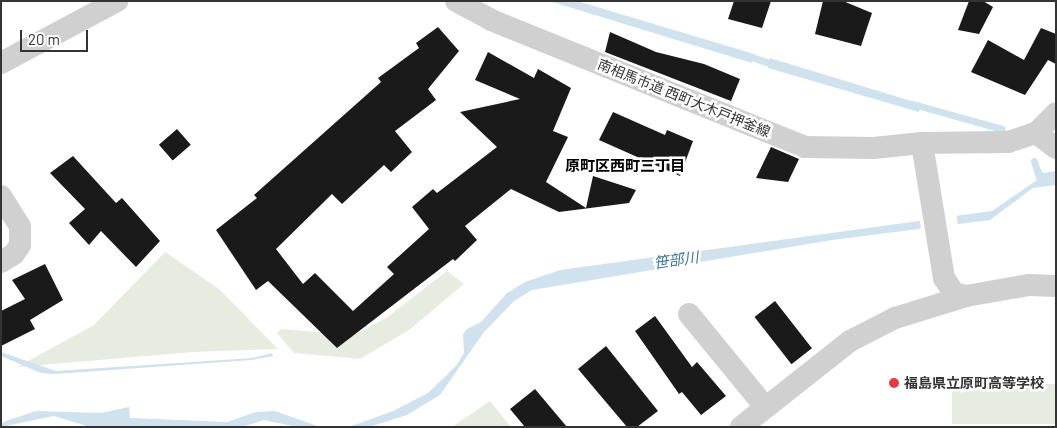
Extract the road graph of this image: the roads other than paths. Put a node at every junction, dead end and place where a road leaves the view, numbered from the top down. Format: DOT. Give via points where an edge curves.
graph roads {
  1 [pos="117,1"];
  2 [pos="456,1"];
  3 [pos="1,63"];
  4 [pos="1056,114"];
  5 [pos="1036,133"];
  6 [pos="922,143"];
  7 [pos="1056,148"];
  8 [pos="1,196"];
  9 [pos="1,262"];
  10 [pos="1056,286"];
  11 [pos="966,296"];
  12 [pos="690,314"];
  13 [pos="765,407"];
  14 [pos="741,427"];
  1 -- 3 [label="street"];
  2 -- 6 [label="street, 南相馬市道 西町大木戸押釜線" via="491,20 805,147 874,148"];
  4 -- 5 [label="street"];
  5 -- 6 [label="street, 南相馬市道 西町大木戸押釜線" via="1008,142"];
  5 -- 7 [label="street"];
  6 -- 11 [label="street" via="948,286 954,293"];
  8 -- 9 [label="street" via="20,228 20,244 14,254"];
  10 -- 11 [label="street" via="1029,285"];
  11 -- 13 [label="street" via="895,318 850,341"];
  12 -- 13 [label="street"];
  13 -- 14 [label="street"];
}
